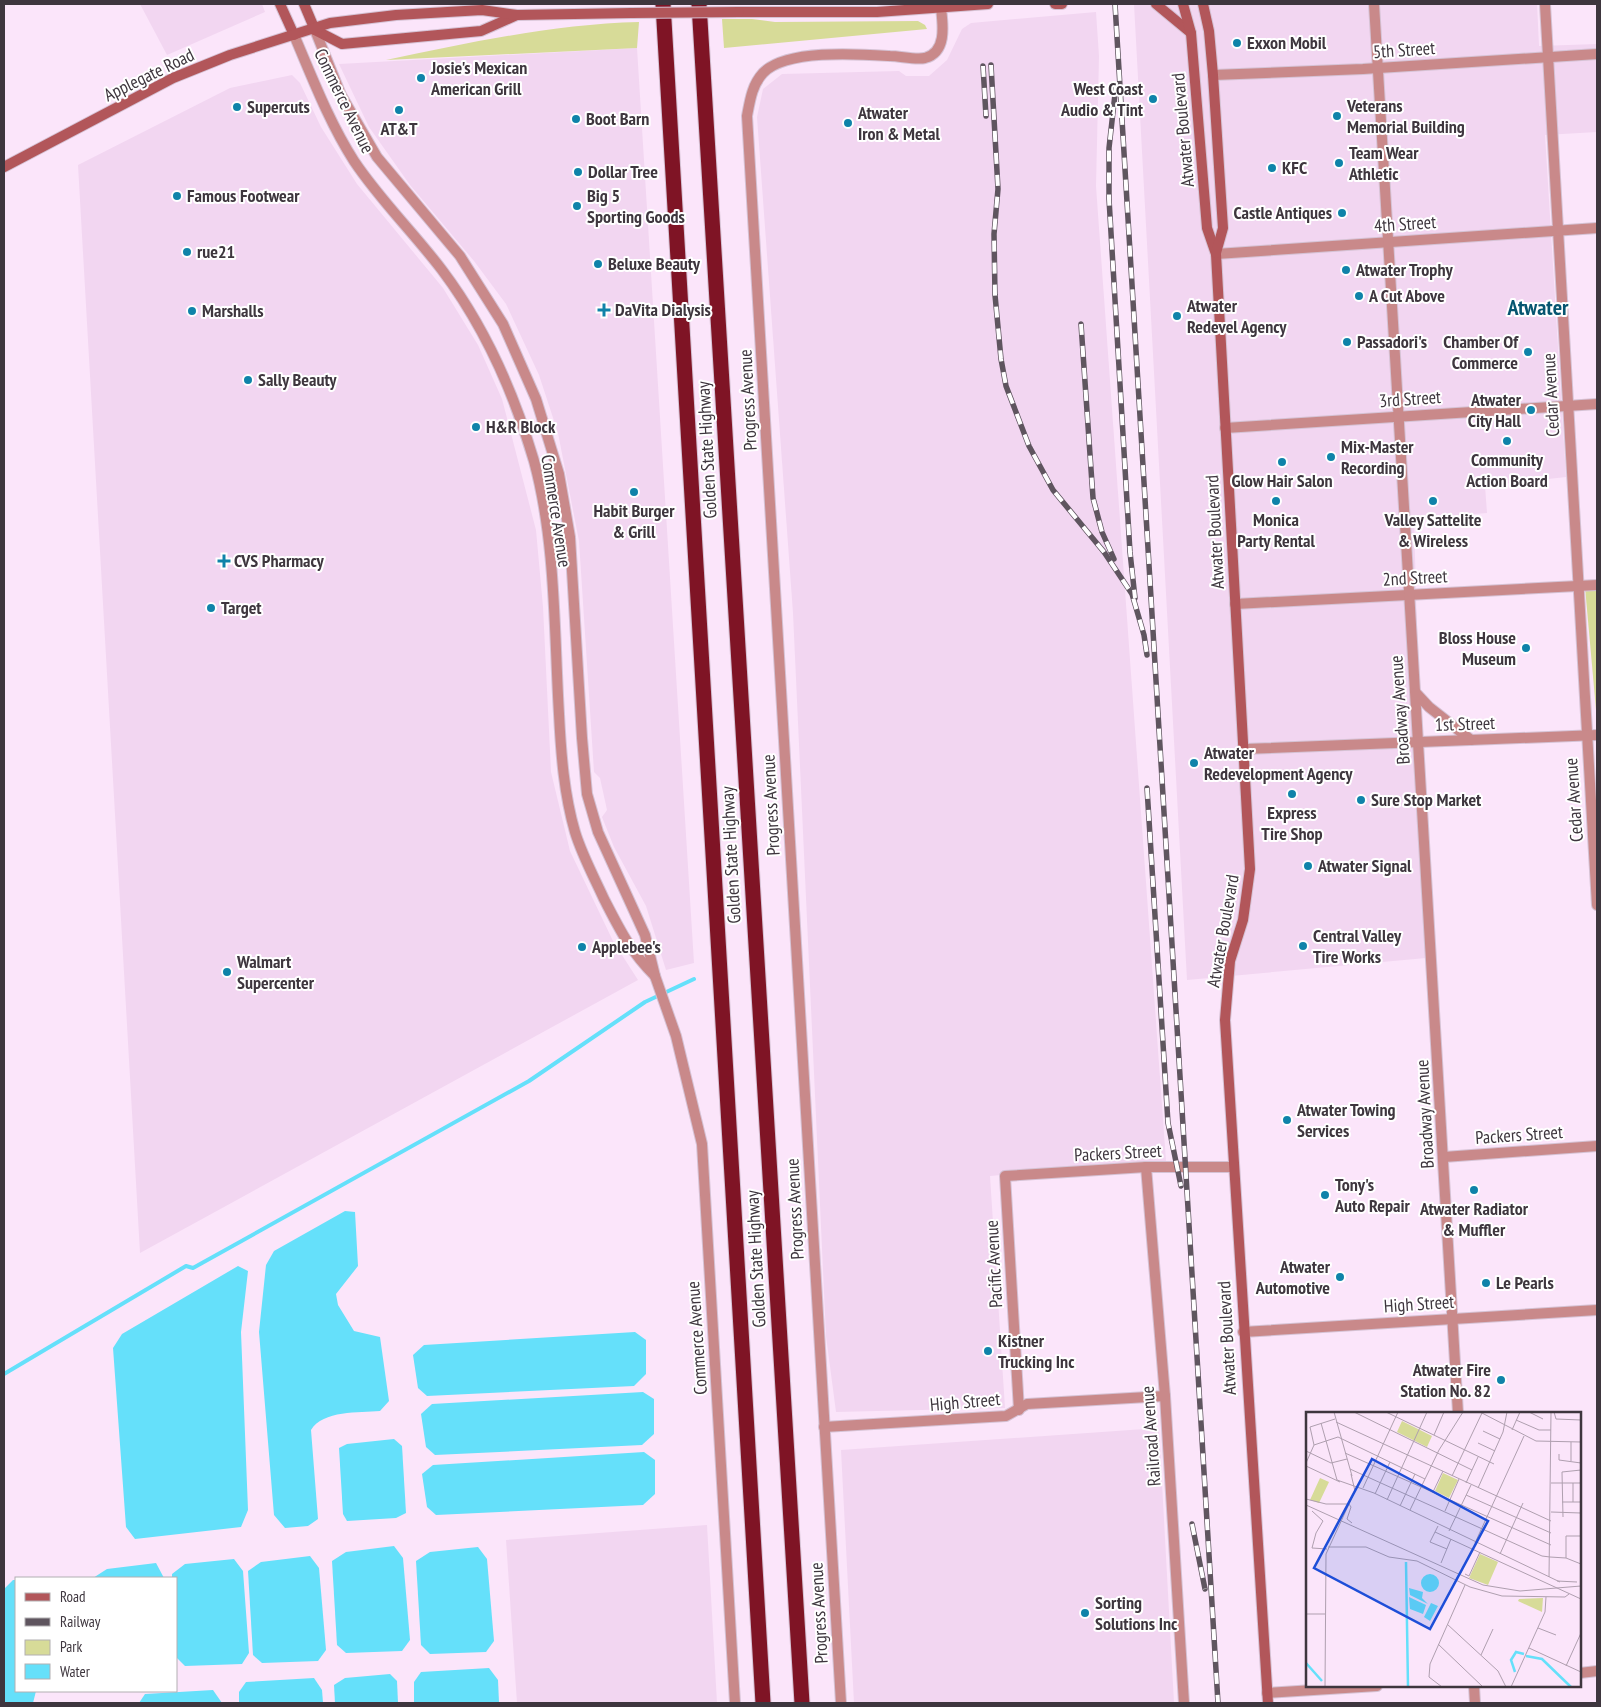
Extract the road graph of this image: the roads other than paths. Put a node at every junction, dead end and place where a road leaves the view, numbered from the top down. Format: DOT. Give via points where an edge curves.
graph roads {
  1 [pos="280,4"];
  2 [pos="304,4"];
  3 [pos="663,4"];
  4 [pos="699,4"];
  5 [pos="703,4"];
  6 [pos="988,4"];
  7 [pos="1054,4"];
  8 [pos="1062,4"];
  9 [pos="1156,4"];
  10 [pos="1183,4"];
  11 [pos="1203,4"];
  12 [pos="1374,4"];
  13 [pos="1545,4"];
  14 [pos="940,6"];
  15 [pos="517,15"];
  16 [pos="700,23"];
  17 [pos="315,30"];
  18 [pos="1191,33"];
  19 [pos="294,35"];
  20 [pos="1597,54"];
  21 [pos="1548,57"];
  22 [pos="1378,68"];
  23 [pos="1214,75"];
  24 [pos="4,167"];
  25 [pos="1597,228"];
  26 [pos="1558,231"];
  27 [pos="1389,241"];
  28 [pos="1216,254"];
  29 [pos="1597,404"];
  30 [pos="1568,405"];
  31 [pos="1399,416"];
  32 [pos="1225,428"];
  33 [pos="1597,585"];
  34 [pos="1577,586"];
  35 [pos="1409,594"];
  36 [pos="1235,604"];
  37 [pos="1416,693"];
  38 [pos="1592,735"];
  39 [pos="1471,740"];
  40 [pos="1419,742"];
  41 [pos="1244,749"];
  42 [pos="1597,905"];
  43 [pos="655,976"];
  44 [pos="1597,1146"];
  45 [pos="1444,1156"];
  46 [pos="1146,1167"];
  47 [pos="1234,1168"];
  48 [pos="1005,1176"];
  49 [pos="1597,1310"];
  50 [pos="1453,1318"];
  51 [pos="1243,1332"];
  52 [pos="1165,1396"];
  53 [pos="1018,1410"];
  54 [pos="1458,1412"];
  55 [pos="824,1427"];
  56 [pos="1597,1672"];
  57 [pos="1581,1673"];
  58 [pos="1368,1687"];
  59 [pos="1474,1687"];
  60 [pos="1267,1698"];
  61 [pos="735,1703"];
  62 [pos="762,1703"];
  63 [pos="802,1703"];
  64 [pos="841,1703"];
  65 [pos="1184,1703"];
  66 [pos="1475,1703"];
  1 -- 19 [label="main road"];
  2 -- 17 [label="main road"];
  3 -- 62 [label="highway, Golden State Highway"];
  4 -- 16 [label="highway, Golden State Highway"];
  5 -- 16 [label="highway"];
  6 -- 14 [label="main road, Applegate Road"];
  7 -- 8 [label="main road"];
  9 -- 18 [label="main road"];
  10 -- 18 [label="main road, Atwater Boulevard"];
  11 -- 23 [label="main road, Atwater Boulevard"];
  12 -- 22 [label="street, Broadway Avenue"];
  13 -- 21 [label="street, Cedar Avenue"];
  14 -- 15 [label="main road, Applegate Road, bridge" via="877,12"];
  14 -- 55 [label="street, Progress Avenue" via="944,27 941,42 925,58 858,54 793,58 763,73 753,87 747,116"];
  15 -- 17 [label="main road, Applegate Road" via="482,10 396,15 330,23"];
  15 -- 17 [label="main road, Applegate Road" via="481,31 342,44"];
  16 -- 63 [label="highway, Golden State Highway"];
  17 -- 19 [label="main road, Applegate Road"];
  17 -- 43 [label="street, Commerce Avenue" via="353,118 381,162 436,227 482,290 503,324 536,399 559,474 570,537 587,794 598,832 645,935"];
  18 -- 28 [label="main road, Atwater Boulevard" via="1207,228"];
  19 -- 24 [label="main road, Applegate Road" via="230,55 173,78"];
  19 -- 43 [label="street, Commerce Avenue" via="342,141 373,187 424,246 458,293 511,393 534,462 548,536 562,756 566,795 575,833 629,947"];
  20 -- 21 [label="street, 5th Street"];
  21 -- 22 [label="street, 5th Street"];
  21 -- 26 [label="street, Cedar Avenue"];
  22 -- 23 [label="street, 5th Street"];
  22 -- 27 [label="street, Broadway Avenue"];
  23 -- 28 [label="main road, Atwater Boulevard" via="1223,228"];
  25 -- 26 [label="street, 4th Street"];
  26 -- 27 [label="street, 4th Street"];
  26 -- 30 [label="street, Cedar Avenue"];
  27 -- 28 [label="street, 4th Street"];
  27 -- 31 [label="street, Broadway Avenue"];
  28 -- 32 [label="main road, Atwater Boulevard"];
  29 -- 30 [label="street, 3rd Street"];
  30 -- 31 [label="street, 3rd Street"];
  30 -- 34 [label="street, Cedar Avenue"];
  31 -- 32 [label="street, 3rd Street"];
  31 -- 35 [label="street, Broadway Avenue"];
  32 -- 36 [label="main road, Atwater Boulevard"];
  33 -- 34 [label="street, 2nd Street"];
  34 -- 35 [label="street, 2nd Street"];
  34 -- 38 [label="street, Cedar Avenue"];
  35 -- 36 [label="street, 2nd Street"];
  35 -- 37 [label="street, Broadway Avenue"];
  36 -- 41 [label="main road, Atwater Boulevard"];
  37 -- 39 [label="street"];
  37 -- 40 [label="street, Broadway Avenue"];
  38 -- 39 [label="street, 1st Street"];
  38 -- 42 [label="street, Cedar Avenue"];
  39 -- 40 [label="street, 1st Street"];
  40 -- 41 [label="street, 1st Street"];
  40 -- 45 [label="street, Broadway Avenue"];
  41 -- 47 [label="main road, Atwater Boulevard" via="1250,869 1242,920 1230,961 1225,1020"];
  43 -- 61 [label="street, Commerce Avenue" via="688,1080 702,1144"];
  44 -- 45 [label="street, Packers Street"];
  45 -- 50 [label="street, Broadway Avenue"];
  46 -- 47 [label="street, Packers Street"];
  46 -- 48 [label="street, Packers Street"];
  46 -- 52 [label="street, Railroad Avenue"];
  47 -- 51 [label="main road, Atwater Boulevard"];
  48 -- 53 [label="street, Pacific Avenue"];
  49 -- 50 [label="street, High Street"];
  50 -- 51 [label="street, High Street"];
  50 -- 54 [label="street, Broadway Avenue"];
  51 -- 60 [label="main road, Atwater Boulevard"];
  52 -- 53 [label="street, High Street" via="1027,1404"];
  52 -- 65 [label="street, Railroad Avenue"];
  53 -- 55 [label="street, High Street" via="1006,1416"];
  55 -- 64 [label="street, Progress Avenue"];
  56 -- 57 [label="street"];
  58 -- 60 [label="street"];
  59 -- 66 [label="street"];
}
